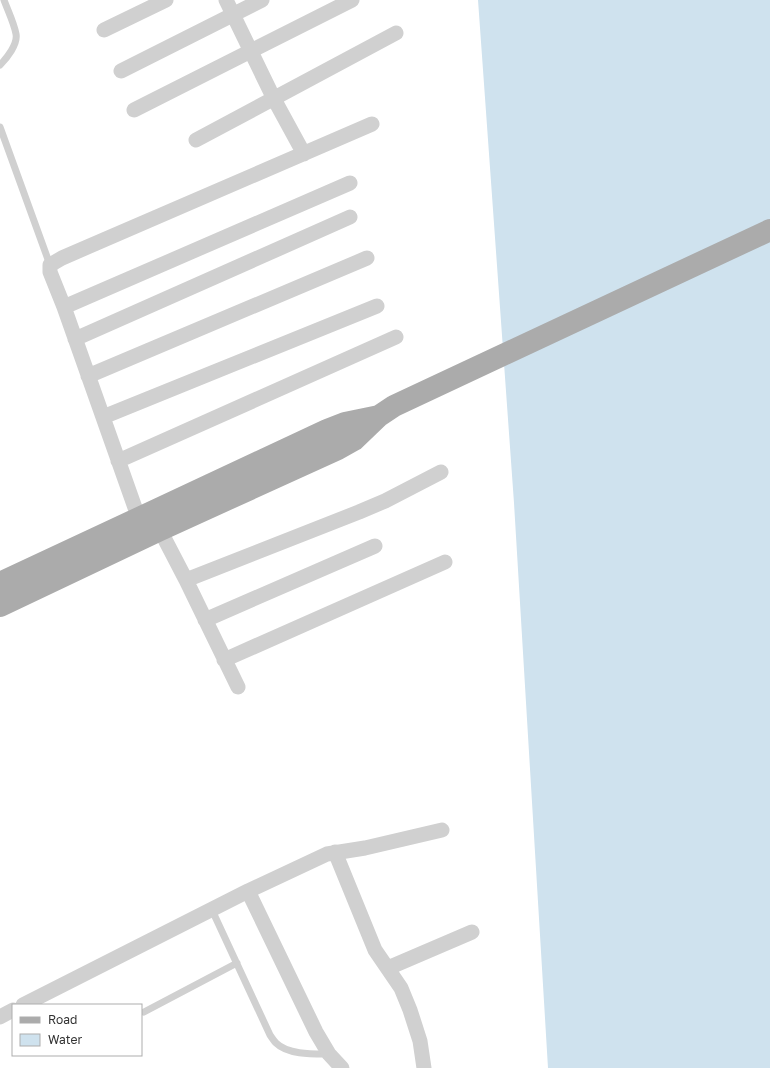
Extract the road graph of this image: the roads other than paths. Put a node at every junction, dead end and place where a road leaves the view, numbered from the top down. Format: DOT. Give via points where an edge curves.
graph roads {
  1 [pos="4,0"];
  2 [pos="166,0"];
  3 [pos="226,0"];
  4 [pos="262,0"];
  5 [pos="352,0"];
  6 [pos="233,15"];
  7 [pos="104,30"];
  8 [pos="396,33"];
  9 [pos="251,51"];
  10 [pos="0,65"];
  11 [pos="121,71"];
  12 [pos="274,99"];
  13 [pos="134,110"];
  14 [pos="372,124"];
  15 [pos="0,127"];
  16 [pos="196,140"];
  17 [pos="304,154"];
  18 [pos="350,183"];
  19 [pos="350,217"];
  20 [pos="770,230"];
  21 [pos="367,258"];
  22 [pos="50,265"];
  23 [pos="377,306"];
  24 [pos="64,307"];
  25 [pos="396,337"];
  26 [pos="75,339"];
  27 [pos="88,376"];
  28 [pos="386,411"];
  29 [pos="103,417"];
  30 [pos="118,461"];
  31 [pos="441,472"];
  32 [pos="139,519"];
  33 [pos="160,530"];
  34 [pos="375,546"];
  35 [pos="445,562"];
  36 [pos="186,580"];
  37 [pos="0,583"];
  38 [pos="0,606"];
  39 [pos="205,620"];
  40 [pos="224,660"];
  41 [pos="238,687"];
  42 [pos="442,830"];
  43 [pos="335,852"];
  44 [pos="248,891"];
  45 [pos="212,910"];
  46 [pos="472,932"];
  47 [pos="237,963"];
  48 [pos="388,968"];
  49 [pos="25,1004"];
  50 [pos="12,1011"];
  51 [pos="144,1012"];
  52 [pos="0,1017"];
  53 [pos="329,1054"];
  54 [pos="342,1068"];
  55 [pos="424,1068"];
  1 -- 10 [label="lane" via="16,36 12,49"];
  2 -- 7 [label="street"];
  3 -- 6 [label="street"];
  4 -- 6 [label="street"];
  5 -- 9 [label="street"];
  6 -- 9 [label="street"];
  6 -- 11 [label="street"];
  8 -- 12 [label="street"];
  9 -- 12 [label="street"];
  9 -- 13 [label="street"];
  12 -- 16 [label="street"];
  12 -- 17 [label="street"];
  14 -- 17 [label="street"];
  15 -- 22 [label="lane"];
  17 -- 22 [label="street"];
  18 -- 24 [label="street"];
  19 -- 26 [label="street"];
  20 -- 28 [label="main road"];
  21 -- 27 [label="street"];
  22 -- 24 [label="street" via="50,272"];
  23 -- 29 [label="street"];
  24 -- 26 [label="street"];
  25 -- 30 [label="street"];
  26 -- 27 [label="street"];
  27 -- 29 [label="street"];
  28 -- 32 [label="main road" via="327,430"];
  28 -- 33 [label="main road" via="354,440 338,449"];
  29 -- 30 [label="street"];
  30 -- 32 [label="street"];
  31 -- 36 [label="street" via="359,512"];
  32 -- 37 [label="main road"];
  33 -- 36 [label="street"];
  33 -- 38 [label="main road"];
  34 -- 39 [label="street"];
  35 -- 40 [label="street"];
  36 -- 39 [label="street"];
  39 -- 40 [label="street"];
  40 -- 41 [label="street"];
  42 -- 43 [label="street" via="366,848"];
  43 -- 44 [label="street"];
  43 -- 48 [label="street" via="376,950"];
  44 -- 45 [label="street"];
  44 -- 53 [label="street"];
  45 -- 47 [label="lane"];
  45 -- 49 [label="street"];
  46 -- 48 [label="street"];
  47 -- 51 [label="lane"];
  47 -- 53 [label="lane" via="276,1043 286,1049 305,1053"];
  48 -- 55 [label="street" via="401,988 410,1010 420,1041"];
  50 -- 52 [label="street"];
  53 -- 54 [label="street"];
}
